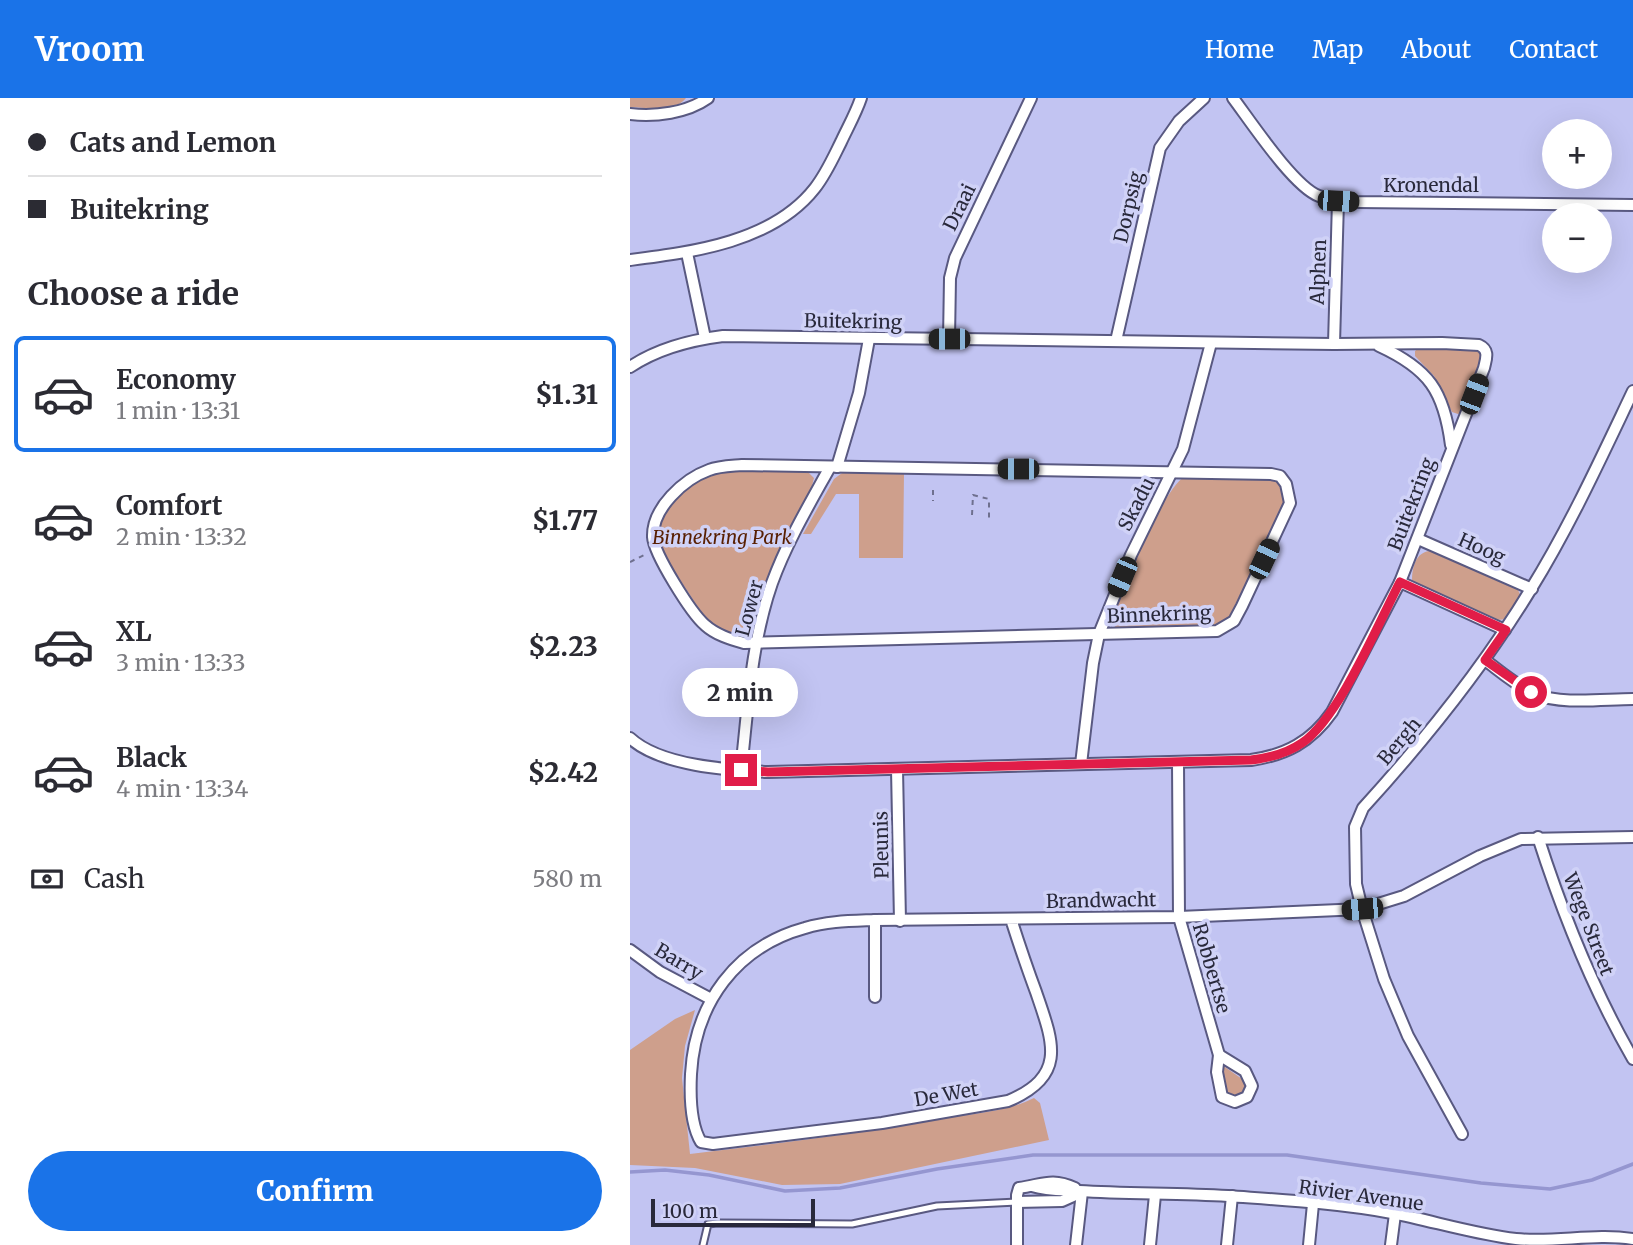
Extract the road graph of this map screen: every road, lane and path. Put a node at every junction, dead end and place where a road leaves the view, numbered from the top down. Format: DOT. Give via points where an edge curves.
graph roads {
  1 [pos="708,98"];
  2 [pos="861,98"];
  3 [pos="1031,98"];
  4 [pos="1204,98"];
  5 [pos="1233,98"];
  6 [pos="690,103"];
  7 [pos="630,114"];
  8 [pos="1338,201"];
  9 [pos="1633,205"];
  10 [pos="687,253"];
  11 [pos="630,260"];
  12 [pos="705,338"];
  13 [pos="869,339"];
  14 [pos="949,339"];
  15 [pos="1116,341"];
  16 [pos="1211,342"];
  17 [pos="1334,344"];
  18 [pos="1376,344"];
  19 [pos="630,368"];
  20 [pos="1633,391"];
  21 [pos="1451,448"];
  22 [pos="834,467"];
  23 [pos="1173,471"];
  24 [pos="933,490"];
  25 [pos="933,501"];
  26 [pos="972,515"];
  27 [pos="989,520"];
  28 [pos="1418,539"];
  29 [pos="657,550"];
  30 [pos="630,562"];
  31 [pos="1400,582"];
  32 [pos="1532,589"];
  33 [pos="1506,630"];
  34 [pos="1099,634"];
  35 [pos="757,643"];
  36 [pos="1485,660"];
  37 [pos="1633,699"];
  38 [pos="630,738"];
  39 [pos="1178,762"];
  40 [pos="1081,764"];
  41 [pos="897,769"];
  42 [pos="741,770"];
  43 [pos="1633,836"];
  44 [pos="1538,837"];
  45 [pos="1362,909"];
  46 [pos="1179,916"];
  47 [pos="1011,919"];
  48 [pos="874,920"];
  49 [pos="900,921"];
  50 [pos="630,950"];
  51 [pos="875,997"];
  52 [pos="711,999"];
  53 [pos="1219,1055"];
  54 [pos="1633,1059"];
  55 [pos="694,1125"];
  56 [pos="1462,1134"];
  57 [pos="1082,1192"];
  58 [pos="1155,1195"];
  59 [pos="1232,1196"];
  60 [pos="1017,1202"];
  61 [pos="1313,1204"];
  62 [pos="1395,1214"];
  63 [pos="1633,1239"];
  64 [pos="1480,1240"];
  65 [pos="1571,1243"];
  66 [pos="703,1245"];
  67 [pos="1017,1245"];
  68 [pos="1076,1245"];
  69 [pos="1150,1245"];
  70 [pos="1227,1245"];
  71 [pos="1309,1245"];
  72 [pos="1391,1245"];
  1 -- 6 [label="street"];
  2 -- 10 [label="street" via="830,166 792,211 760,230"];
  3 -- 14 [label="street, Draai" via="954,258"];
  4 -- 15 [label="street, Dorpsig" via="1179,121 1160,148"];
  5 -- 8 [label="street, Kronendal" via="1298,182 1320,197"];
  6 -- 7 [label="street" via="662,114"];
  8 -- 9 [label="street, Kronendal"];
  8 -- 17 [label="street, Alphen"];
  10 -- 11 [label="street"];
  10 -- 12 [label="street"];
  12 -- 13 [label="street, Buitekring"];
  12 -- 19 [label="street, Buitekring" via="652,354"];
  13 -- 14 [label="street, Buitekring"];
  13 -- 22 [label="street, Lower" via="859,393"];
  14 -- 15 [label="street, Buitekring"];
  15 -- 16 [label="street, Buitekring"];
  16 -- 17 [label="street, Buitekring"];
  16 -- 23 [label="street, Skadu" via="1190,427"];
  17 -- 18 [label="street, Buitekring"];
  18 -- 21 [label="street, Buitekring" via="1415,365 1429,380 1441,400"];
  18 -- 21 [label="street, Buitekring" via="1473,344 1486,351 1484,368"];
  20 -- 32 [label="street, Bergh"];
  21 -- 28 [label="street, Buitekring"];
  22 -- 23 [label="street, Binnekring"];
  22 -- 29 [label="street, Binnekring" via="741,465 709,470 677,491 662,508 654,526"];
  22 -- 35 [label="street, Lower" via="781,561"];
  23 -- 34 [label="street, Skadu" via="1131,555"];
  23 -- 34 [label="street, Binnekring" via="1280,476 1290,503 1242,606 1227,626 1206,633"];
  24 -- 25 [label="path"];
  26 -- 27 [label="path" via="973,495 981,496 989,499"];
  28 -- 31 [label="street, Buitekring"];
  28 -- 32 [label="street, Hoog"];
  29 -- 30 [label="path"];
  29 -- 35 [label="street, Binnekring" via="705,625 727,638"];
  31 -- 33 [label="street"];
  31 -- 39 [label="street, Buitekring" via="1332,712 1303,742 1267,758"];
  32 -- 33 [label="street, Bergh"];
  33 -- 36 [label="street, Bergh"];
  34 -- 35 [label="street, Binnekring"];
  34 -- 40 [label="street, Skadu"];
  35 -- 42 [label="street, Lower"];
  36 -- 37 [label="street" via="1541,696"];
  36 -- 45 [label="street, Bergh" via="1359,814 1356,872"];
  38 -- 42 [label="street, Buitekring" via="651,753"];
  39 -- 40 [label="street, Buitekring"];
  39 -- 46 [label="street, Robbertse"];
  40 -- 41 [label="street, Buitekring"];
  41 -- 42 [label="street, Buitekring"];
  41 -- 49 [label="street, Pleunis"];
  43 -- 44 [label="street, Brandwacht"];
  44 -- 45 [label="street, Brandwacht" via="1505,844 1404,896"];
  44 -- 54 [label="street, Wege Street" via="1585,967"];
  45 -- 46 [label="street, Brandwacht"];
  45 -- 56 [label="street, Bergh" via="1408,1036"];
  46 -- 47 [label="street, Brandwacht"];
  46 -- 53 [label="street, Robbertse"];
  47 -- 49 [label="street, Brandwacht"];
  47 -- 55 [label="street, De Wet" via="1051,1036 1044,1076 1027,1093 1008,1101 882,1123 713,1144 701,1142"];
  48 -- 49 [label="street, Brandwacht"];
  48 -- 51 [label="street"];
  48 -- 52 [label="street, Brandwacht" via="833,922 776,938 730,973"];
  50 -- 52 [label="street, Barry"];
  52 -- 55 [label="street, Brandwacht" via="701,1020 692,1062"];
  57 -- 58 [label="street, Rivier Avenue"];
  57 -- 60 [label="street, Rivier Avenue" via="1062,1200"];
  57 -- 60 [label="street, Rivier Avenue" via="1040,1182 1019,1188"];
  57 -- 68 [label="street"];
  58 -- 59 [label="street, Rivier Avenue"];
  58 -- 69 [label="street"];
  59 -- 61 [label="street, Rivier Avenue"];
  59 -- 70 [label="street"];
  60 -- 66 [label="lane" via="937,1206 852,1224 708,1224"];
  60 -- 67 [label="street"];
  61 -- 62 [label="street, Rivier Avenue"];
  61 -- 71 [label="street"];
  62 -- 64 [label="street, Rivier Avenue"];
  62 -- 72 [label="street"];
  63 -- 65 [label="street, Rivier Avenue" via="1611,1236"];
  64 -- 65 [label="street, Rivier Avenue"];
}
